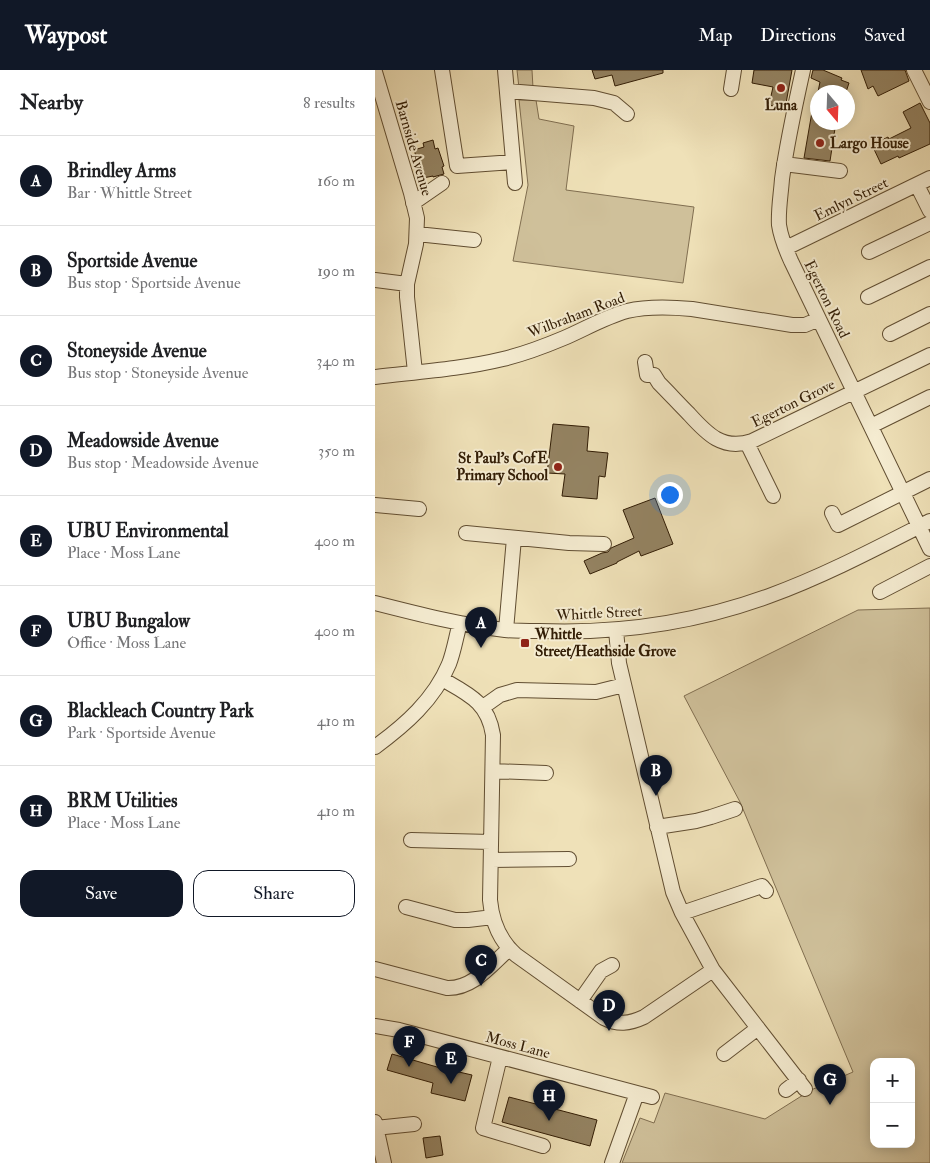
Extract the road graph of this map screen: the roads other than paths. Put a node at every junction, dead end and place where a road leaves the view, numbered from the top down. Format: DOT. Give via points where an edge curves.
graph roads {
  1 [pos="442,70"];
  2 [pos="505,70"];
  3 [pos="734,70"];
  4 [pos="803,70"];
  5 [pos="914,70"];
  6 [pos="375,72"];
  7 [pos="731,89"];
  8 [pos="507,91"];
  9 [pos="930,102"];
  10 [pos="627,114"];
  11 [pos="513,162"];
  12 [pos="784,164"];
  13 [pos="840,171"];
  14 [pos="930,178"];
  15 [pos="442,183"];
  16 [pos="515,183"];
  17 [pos="917,184"];
  18 [pos="413,203"];
  19 [pos="930,211"];
  20 [pos="930,223"];
  21 [pos="417,234"];
  22 [pos="474,240"];
  23 [pos="786,248"];
  24 [pos="869,252"];
  25 [pos="930,267"];
  26 [pos="375,280"];
  27 [pos="407,284"];
  28 [pos="868,297"];
  29 [pos="930,314"];
  30 [pos="819,319"];
  31 [pos="890,334"];
  32 [pos="930,355"];
  33 [pos="645,362"];
  34 [pos="415,372"];
  35 [pos="375,377"];
  36 [pos="854,391"];
  37 [pos="930,397"];
  38 [pos="871,426"];
  39 [pos="747,443"];
  40 [pos="930,479"];
  41 [pos="774,488"];
  42 [pos="903,493"];
  43 [pos="375,505"];
  44 [pos="419,511"];
  45 [pos="831,513"];
  46 [pos="925,524"];
  47 [pos="466,533"];
  48 [pos="515,538"];
  49 [pos="604,544"];
  50 [pos="930,549"];
  51 [pos="930,566"];
  52 [pos="880,592"];
  53 [pos="375,603"];
  54 [pos="460,623"];
  55 [pos="506,630"];
  56 [pos="616,630"];
  57 [pos="442,679"];
  58 [pos="624,685"];
  59 [pos="483,707"];
  60 [pos="376,743"];
  61 [pos="493,771"];
  62 [pos="546,773"];
  63 [pos="735,809"];
  64 [pos="657,827"];
  65 [pos="411,840"];
  66 [pos="491,842"];
  67 [pos="569,859"];
  68 [pos="491,860"];
  69 [pos="766,891"];
  70 [pos="406,907"];
  71 [pos="682,913"];
  72 [pos="493,917"];
  73 [pos="509,949"];
  74 [pos="612,964"];
  75 [pos="375,969"];
  76 [pos="713,970"];
  77 [pos="580,1001"];
  78 [pos="375,1026"];
  79 [pos="759,1028"];
  80 [pos="724,1054"];
  81 [pos="501,1057"];
  82 [pos="786,1090"];
  83 [pos="637,1093"];
  84 [pos="652,1097"];
  85 [pos="414,1124"];
  86 [pos="375,1126"];
  87 [pos="543,1146"];
  88 [pos="384,1163"];
  89 [pos="612,1163"];
  1 -- 11 [label="street" via="457,166"];
  2 -- 8 [label="street"];
  3 -- 7 [label="street"];
  4 -- 12 [label="street, Egerton Road"];
  5 -- 9 [label="street"];
  6 -- 18 [label="street, Barnside Avenue"];
  8 -- 10 [label="street" via="594,98 614,103"];
  8 -- 11 [label="street"];
  11 -- 16 [label="street"];
  12 -- 13 [label="street"];
  12 -- 23 [label="street, Egerton Road" via="779,226"];
  14 -- 17 [label="street, Emlyn Street"];
  15 -- 18 [label="street"];
  17 -- 19 [label="street"];
  17 -- 23 [label="street, Emlyn Street"];
  18 -- 21 [label="street, Barnside Avenue"];
  20 -- 24 [label="street"];
  21 -- 22 [label="street"];
  21 -- 27 [label="street, Barnside Avenue"];
  23 -- 30 [label="street, Egerton Road"];
  25 -- 28 [label="street"];
  26 -- 27 [label="street"];
  27 -- 34 [label="street, Barnside Avenue"];
  29 -- 31 [label="street"];
  30 -- 34 [label="street, Wilbraham Road" via="798,326 677,307 639,309 618,314 564,338 503,359"];
  30 -- 36 [label="street, Egerton Road"];
  32 -- 36 [label="street, Egerton Grove"];
  33 -- 39 [label="street, Egerton Grove" via="647,375 654,375 705,423 712,437 732,444"];
  34 -- 35 [label="street, Wilbraham Road"];
  36 -- 38 [label="street, Egerton Road"];
  36 -- 39 [label="street, Egerton Grove"];
  37 -- 38 [label="street"];
  38 -- 42 [label="street, Egerton Road"];
  39 -- 41 [label="street, Egerton Grove"];
  40 -- 42 [label="street"];
  42 -- 45 [label="street" via="838,525"];
  42 -- 46 [label="street, Egerton Road"];
  43 -- 44 [label="street"];
  46 -- 50 [label="street, Egerton Road"];
  46 -- 56 [label="street, Whittle Street" via="847,563 746,604 674,622"];
  47 -- 48 [label="street"];
  48 -- 49 [label="street"];
  48 -- 55 [label="street"];
  51 -- 52 [label="street"];
  53 -- 54 [label="street, Whittle Street"];
  54 -- 55 [label="street, Whittle Street"];
  54 -- 57 [label="street"];
  55 -- 56 [label="street, Whittle Street"];
  56 -- 58 [label="street"];
  57 -- 59 [label="street"];
  57 -- 60 [label="street" via="411,718"];
  58 -- 59 [label="street" via="595,692 517,690 500,695"];
  58 -- 64 [label="street"];
  59 -- 61 [label="street" via="493,730"];
  61 -- 62 [label="street"];
  61 -- 66 [label="street"];
  63 -- 64 [label="street" via="696,821"];
  64 -- 71 [label="street" via="673,892"];
  65 -- 66 [label="street"];
  66 -- 68 [label="street"];
  67 -- 68 [label="street"];
  68 -- 72 [label="street"];
  69 -- 71 [label="street" via="762,886"];
  70 -- 72 [label="street" via="455,920"];
  71 -- 76 [label="street"];
  72 -- 73 [label="street"];
  73 -- 75 [label="street" via="475,980 453,988"];
  73 -- 77 [label="street"];
  74 -- 77 [label="street" via="601,971"];
  76 -- 77 [label="street" via="635,1022 611,1022"];
  76 -- 79 [label="street"];
  78 -- 81 [label="street, Moss Lane"];
  79 -- 80 [label="street"];
  79 -- 82 [label="street" via="802,1085"];
  81 -- 83 [label="street, Moss Lane"];
  81 -- 87 [label="street" via="483,1128"];
  83 -- 84 [label="street, Moss Lane"];
  83 -- 89 [label="street"];
  85 -- 86 [label="street"];
  86 -- 88 [label="street"];
}
